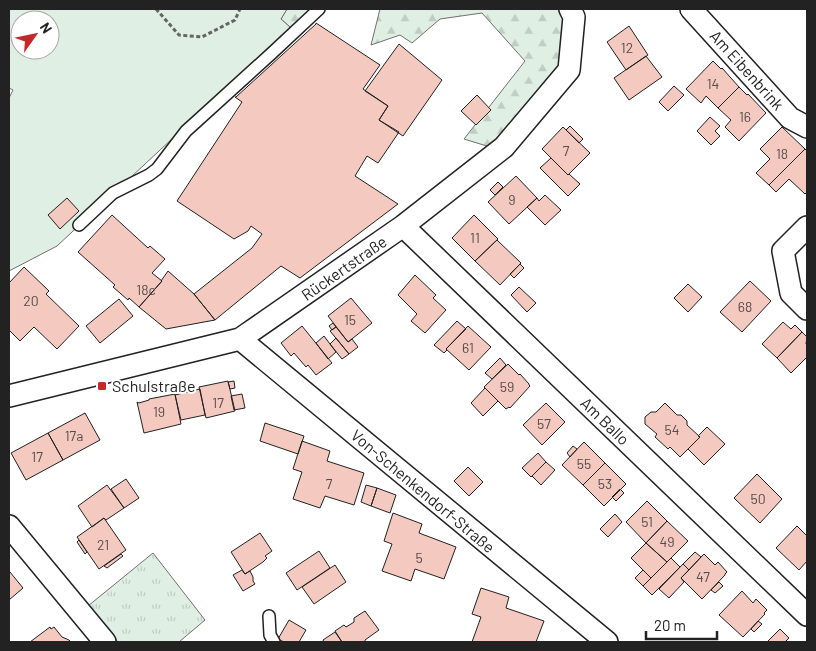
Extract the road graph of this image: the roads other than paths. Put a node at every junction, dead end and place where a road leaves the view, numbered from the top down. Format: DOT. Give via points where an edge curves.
graph roads {
  1 [pos="319,9"];
  2 [pos="570,9"];
  3 [pos="691,9"];
  4 [pos="807,127"];
  5 [pos="79,225"];
  6 [pos="403,226"];
  7 [pos="807,227"];
  8 [pos="807,309"];
  9 [pos="240,339"];
  10 [pos="9,396"];
  11 [pos="9,526"];
  12 [pos="807,615"];
  13 [pos="269,616"];
  14 [pos="105,642"];
  15 [pos="274,642"];
  16 [pos="607,642"];
  1 -- 5 [label="lane" via="186,131 157,169 113,193"];
  2 -- 6 [label="street, Rückertstraße" via="574,17 569,70 504,147"];
  3 -- 4 [label="street, Am Eibenbrink" via="790,118"];
  6 -- 9 [label="street, Rückertstraße"];
  6 -- 12 [label="street, Am Ballo"];
  7 -- 8 [label="street" via="783,251 791,293"];
  9 -- 10 [label="street, Rückertstraße"];
  9 -- 16 [label="street, Von-Schenkendorf-Straße"];
  11 -- 14 [label="street"];
  13 -- 15 [label="lane" via="270,635"];
}
